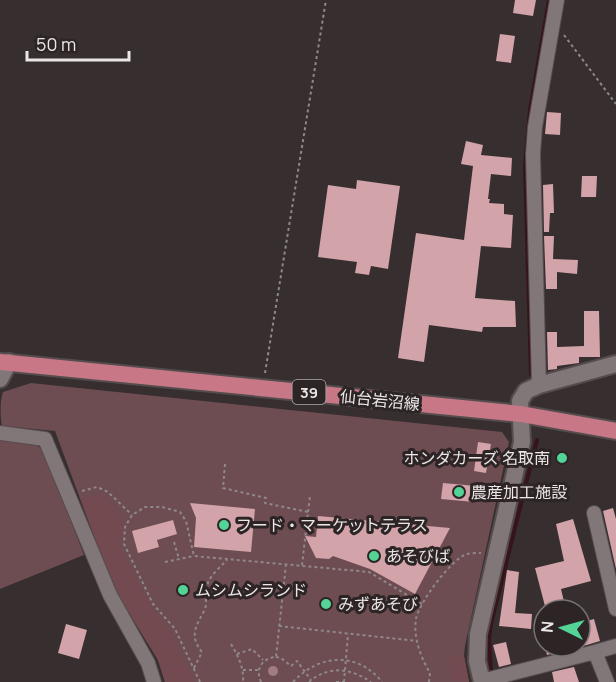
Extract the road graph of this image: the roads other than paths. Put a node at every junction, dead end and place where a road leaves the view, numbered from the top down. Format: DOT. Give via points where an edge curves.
graph roads {
  1 [pos="557,0"];
  2 [pos="4,362"];
  3 [pos="616,364"];
  4 [pos="0,379"];
  5 [pos="539,385"];
  6 [pos="521,414"];
  7 [pos="616,431"];
  8 [pos="0,433"];
  9 [pos="594,513"];
  10 [pos="616,609"];
  11 [pos="616,646"];
  12 [pos="596,652"];
  13 [pos="154,682"];
  14 [pos="482,682"];
  15 [pos="607,682"];
  1 -- 5 [label="street" via="533,154"];
  2 -- 4 [label="street"];
  2 -- 6 [label="main road, 仙台岩沼線 / 39"];
  3 -- 5 [label="street"];
  5 -- 6 [label="street" via="526,391 520,401"];
  6 -- 7 [label="main road, 仙台岩沼線 / 39"];
  6 -- 14 [label="street" via="522,442 478,634 477,661"];
  8 -- 13 [label="street" via="45,439 110,595 148,663"];
  9 -- 10 [label="street"];
  11 -- 12 [label="street"];
  12 -- 14 [label="street"];
  12 -- 15 [label="street"];
}
